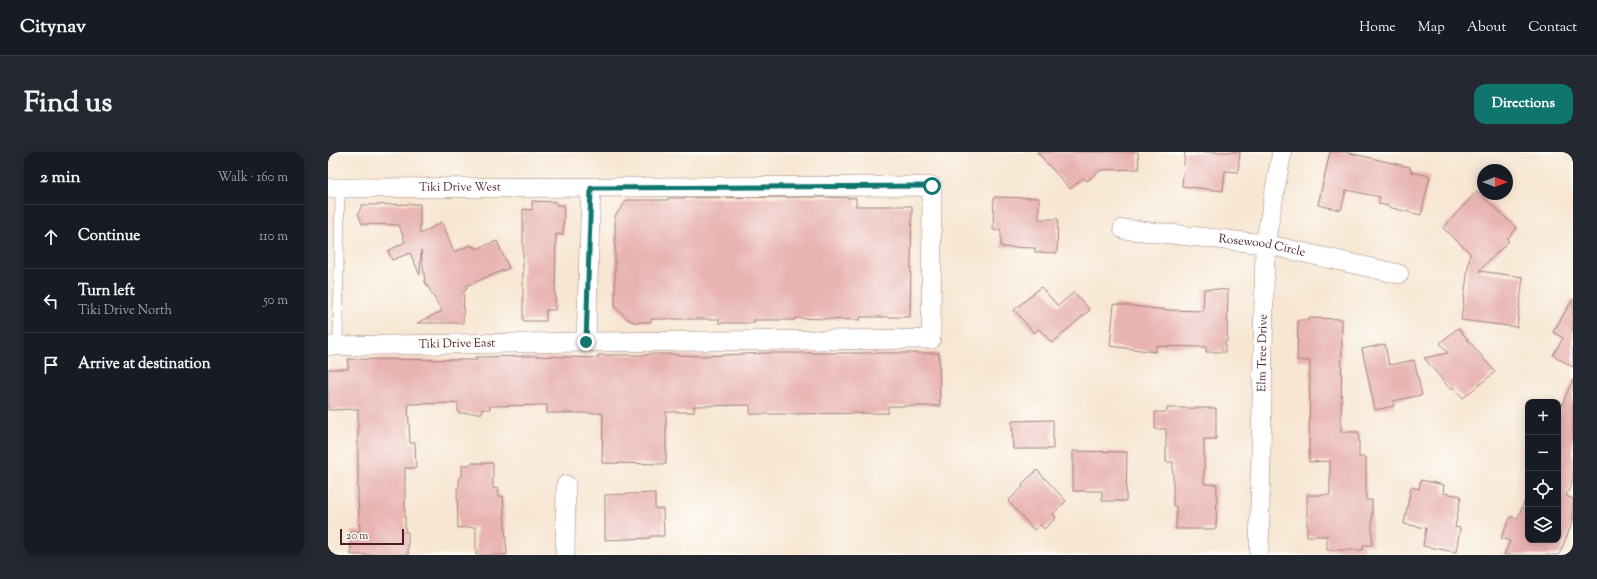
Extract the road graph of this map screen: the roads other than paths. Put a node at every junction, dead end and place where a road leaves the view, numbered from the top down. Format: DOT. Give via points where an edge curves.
graph roads {
  1 [pos="1282,152"];
  2 [pos="334,188"];
  3 [pos="591,188"];
  4 [pos="1123,229"];
  5 [pos="1265,244"];
  6 [pos="1399,274"];
  7 [pos="586,342"];
  8 [pos="333,346"];
  9 [pos="566,485"];
  10 [pos="566,555"];
  11 [pos="1259,555"];
  1 -- 5 [label="street, Elm Tree Drive"];
  2 -- 3 [label="street, Tiki Drive West"];
  2 -- 8 [label="lane"];
  3 -- 7 [label="street"];
  3 -- 7 [label="street, Tiki Drive West" via="932,186 931,339"];
  4 -- 5 [label="street, Rosewood Circle"];
  5 -- 6 [label="street, Rosewood Circle"];
  5 -- 11 [label="street, Elm Tree Drive"];
  7 -- 8 [label="street, Tiki Drive East"];
  9 -- 10 [label="street"];
}
